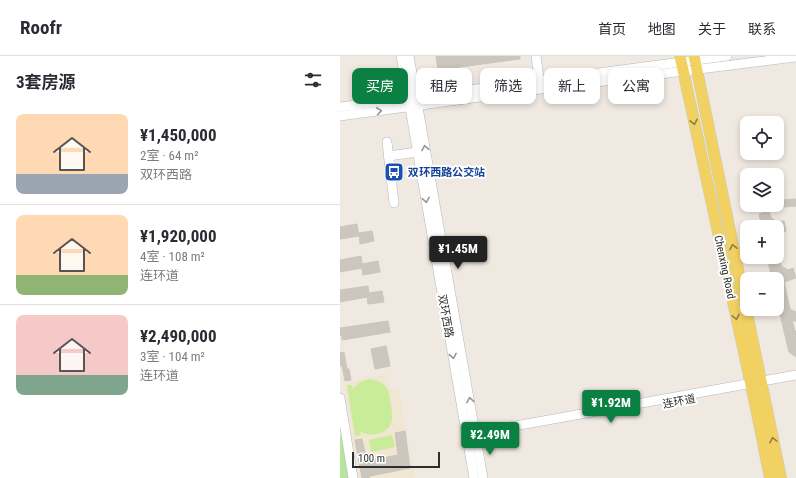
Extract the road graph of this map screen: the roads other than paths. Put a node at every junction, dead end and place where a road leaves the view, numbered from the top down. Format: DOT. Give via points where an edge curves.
graph roads {
  1 [pos="401,56"];
  2 [pos="409,56"];
  3 [pos="536,56"];
  4 [pos="727,56"];
  5 [pos="796,57"];
  6 [pos="695,62"];
  7 [pos="681,63"];
  8 [pos="540,84"];
  9 [pos="413,102"];
  10 [pos="340,107"];
  11 [pos="340,116"];
  12 [pos="386,142"];
  13 [pos="418,152"];
  14 [pos="388,156"];
  15 [pos="394,203"];
  16 [pos="796,375"];
  17 [pos="796,378"];
  18 [pos="756,384"];
  19 [pos="340,398"];
  20 [pos="342,430"];
  21 [pos="476,436"];
  22 [pos="467,438"];
  23 [pos="353,478"];
  24 [pos="474,478"];
  25 [pos="483,478"];
  26 [pos="770,478"];
  27 [pos="781,478"];
  1 -- 9 [label="street"];
  2 -- 9 [label="street"];
  3 -- 8 [label="street"];
  4 -- 6 [label="street"];
  5 -- 6 [label="street"];
  6 -- 7 [label="street"];
  18 -- 6 [label="main road, Chenxing Road, one-way"];
  7 -- 8 [label="street"];
  7 -- 18 [label="main road, Chenxing Road, one-way"];
  8 -- 9 [label="street"];
  9 -- 10 [label="street"];
  11 -- 9 [label="street, one-way"];
  9 -- 13 [label="street, 双环西路"];
  21 -- 9 [label="street, 双环西路, one-way"];
  12 -- 14 [label="street"];
  13 -- 14 [label="street"];
  13 -- 22 [label="street, 双环西路, one-way"];
  14 -- 15 [label="street"];
  16 -- 18 [label="street"];
  17 -- 18 [label="street, 连环道"];
  18 -- 21 [label="street, 连环道"];
  18 -- 26 [label="main road, Chenxing Road"];
  27 -- 18 [label="main road, Chenxing Road, one-way"];
  19 -- 20 [label="street"];
  20 -- 23 [label="street"];
  21 -- 22 [label="street, 连环道"];
  21 -- 25 [label="street, 双环西路"];
  22 -- 24 [label="street, 双环西路"];
}
